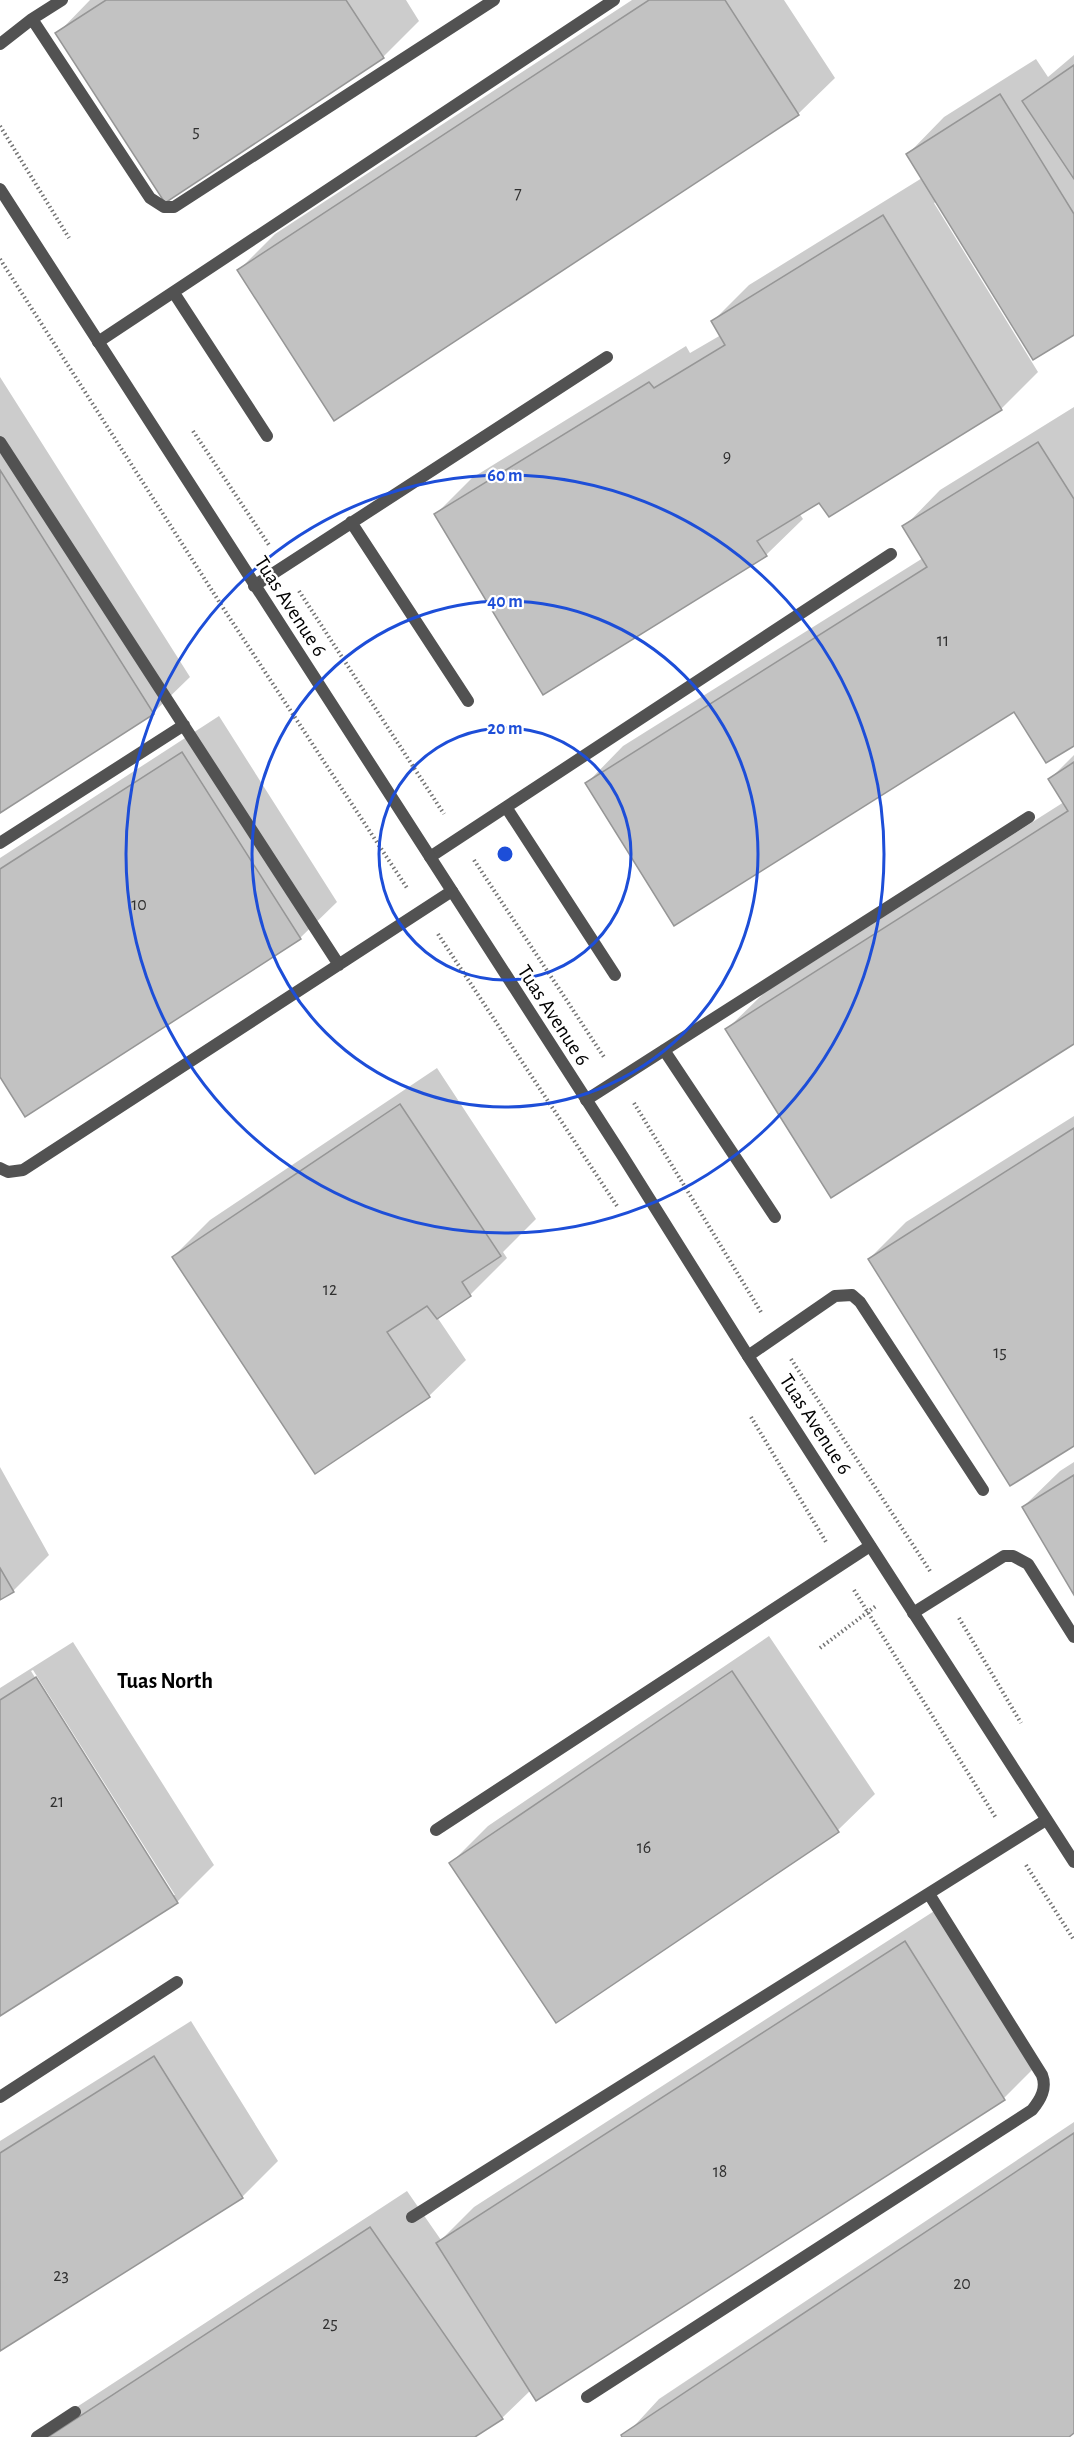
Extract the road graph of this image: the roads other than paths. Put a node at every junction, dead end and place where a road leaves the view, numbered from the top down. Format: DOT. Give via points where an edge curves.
graph roads {
  1 [pos="62,0"];
  2 [pos="494,0"];
  3 [pos="614,0"];
  4 [pos="32,19"];
  5 [pos="0,45"];
  6 [pos="0,189"];
  7 [pos="174,293"];
  8 [pos="98,342"];
  9 [pos="607,357"];
  10 [pos="267,436"];
  11 [pos="0,442"];
  12 [pos="351,522"];
  13 [pos="891,554"];
  14 [pos="254,586"];
  15 [pos="468,701"];
  16 [pos="184,725"];
  17 [pos="506,807"];
  18 [pos="1029,816"];
  19 [pos="0,843"];
  20 [pos="430,857"];
  21 [pos="452,891"];
  22 [pos="339,965"];
  23 [pos="615,975"];
  24 [pos="664,1050"];
  25 [pos="585,1100"];
  26 [pos="0,1168"];
  27 [pos="775,1217"];
  28 [pos="748,1356"];
  29 [pos="983,1490"];
  30 [pos="870,1546"];
  31 [pos="913,1612"];
  32 [pos="1074,1637"];
  33 [pos="1046,1820"];
  34 [pos="436,1830"];
  35 [pos="1074,1862"];
  36 [pos="928,1894"];
  37 [pos="177,1982"];
  38 [pos="0,2097"];
  39 [pos="412,2217"];
  40 [pos="587,2397"];
  41 [pos="75,2412"];
  42 [pos="37,2437"];
  1 -- 4 [label="street"];
  2 -- 4 [label="street" via="174,207 164,207 150,198"];
  3 -- 7 [label="street"];
  4 -- 5 [label="street"];
  6 -- 8 [label="street, Tuas Avenue 6"];
  7 -- 8 [label="street"];
  7 -- 10 [label="street"];
  8 -- 14 [label="street, Tuas Avenue 6"];
  9 -- 12 [label="street"];
  11 -- 16 [label="street"];
  12 -- 14 [label="street"];
  12 -- 15 [label="street"];
  13 -- 17 [label="street"];
  14 -- 20 [label="street, Tuas Avenue 6"];
  16 -- 19 [label="street"];
  16 -- 22 [label="street"];
  17 -- 20 [label="street"];
  17 -- 23 [label="street"];
  18 -- 24 [label="street"];
  20 -- 21 [label="street, Tuas Avenue 6"];
  21 -- 22 [label="street"];
  21 -- 25 [label="street, Tuas Avenue 6"];
  22 -- 26 [label="street" via="23,1170 8,1172"];
  24 -- 25 [label="street"];
  24 -- 27 [label="street"];
  25 -- 28 [label="street, Tuas Avenue 6"];
  28 -- 29 [label="street" via="834,1296 852,1295"];
  28 -- 30 [label="street, Tuas Avenue 6"];
  30 -- 31 [label="street, Tuas Avenue 6"];
  30 -- 34 [label="street"];
  31 -- 32 [label="street" via="1004,1556 1013,1556 1028,1564"];
  31 -- 33 [label="street, Tuas Avenue 6"];
  33 -- 35 [label="street, Tuas Avenue 6"];
  33 -- 36 [label="street"];
  36 -- 39 [label="street"];
  36 -- 40 [label="street" via="1042,2075 1040,2100 1032,2110"];
  37 -- 38 [label="street"];
  41 -- 42 [label="street"];
}
